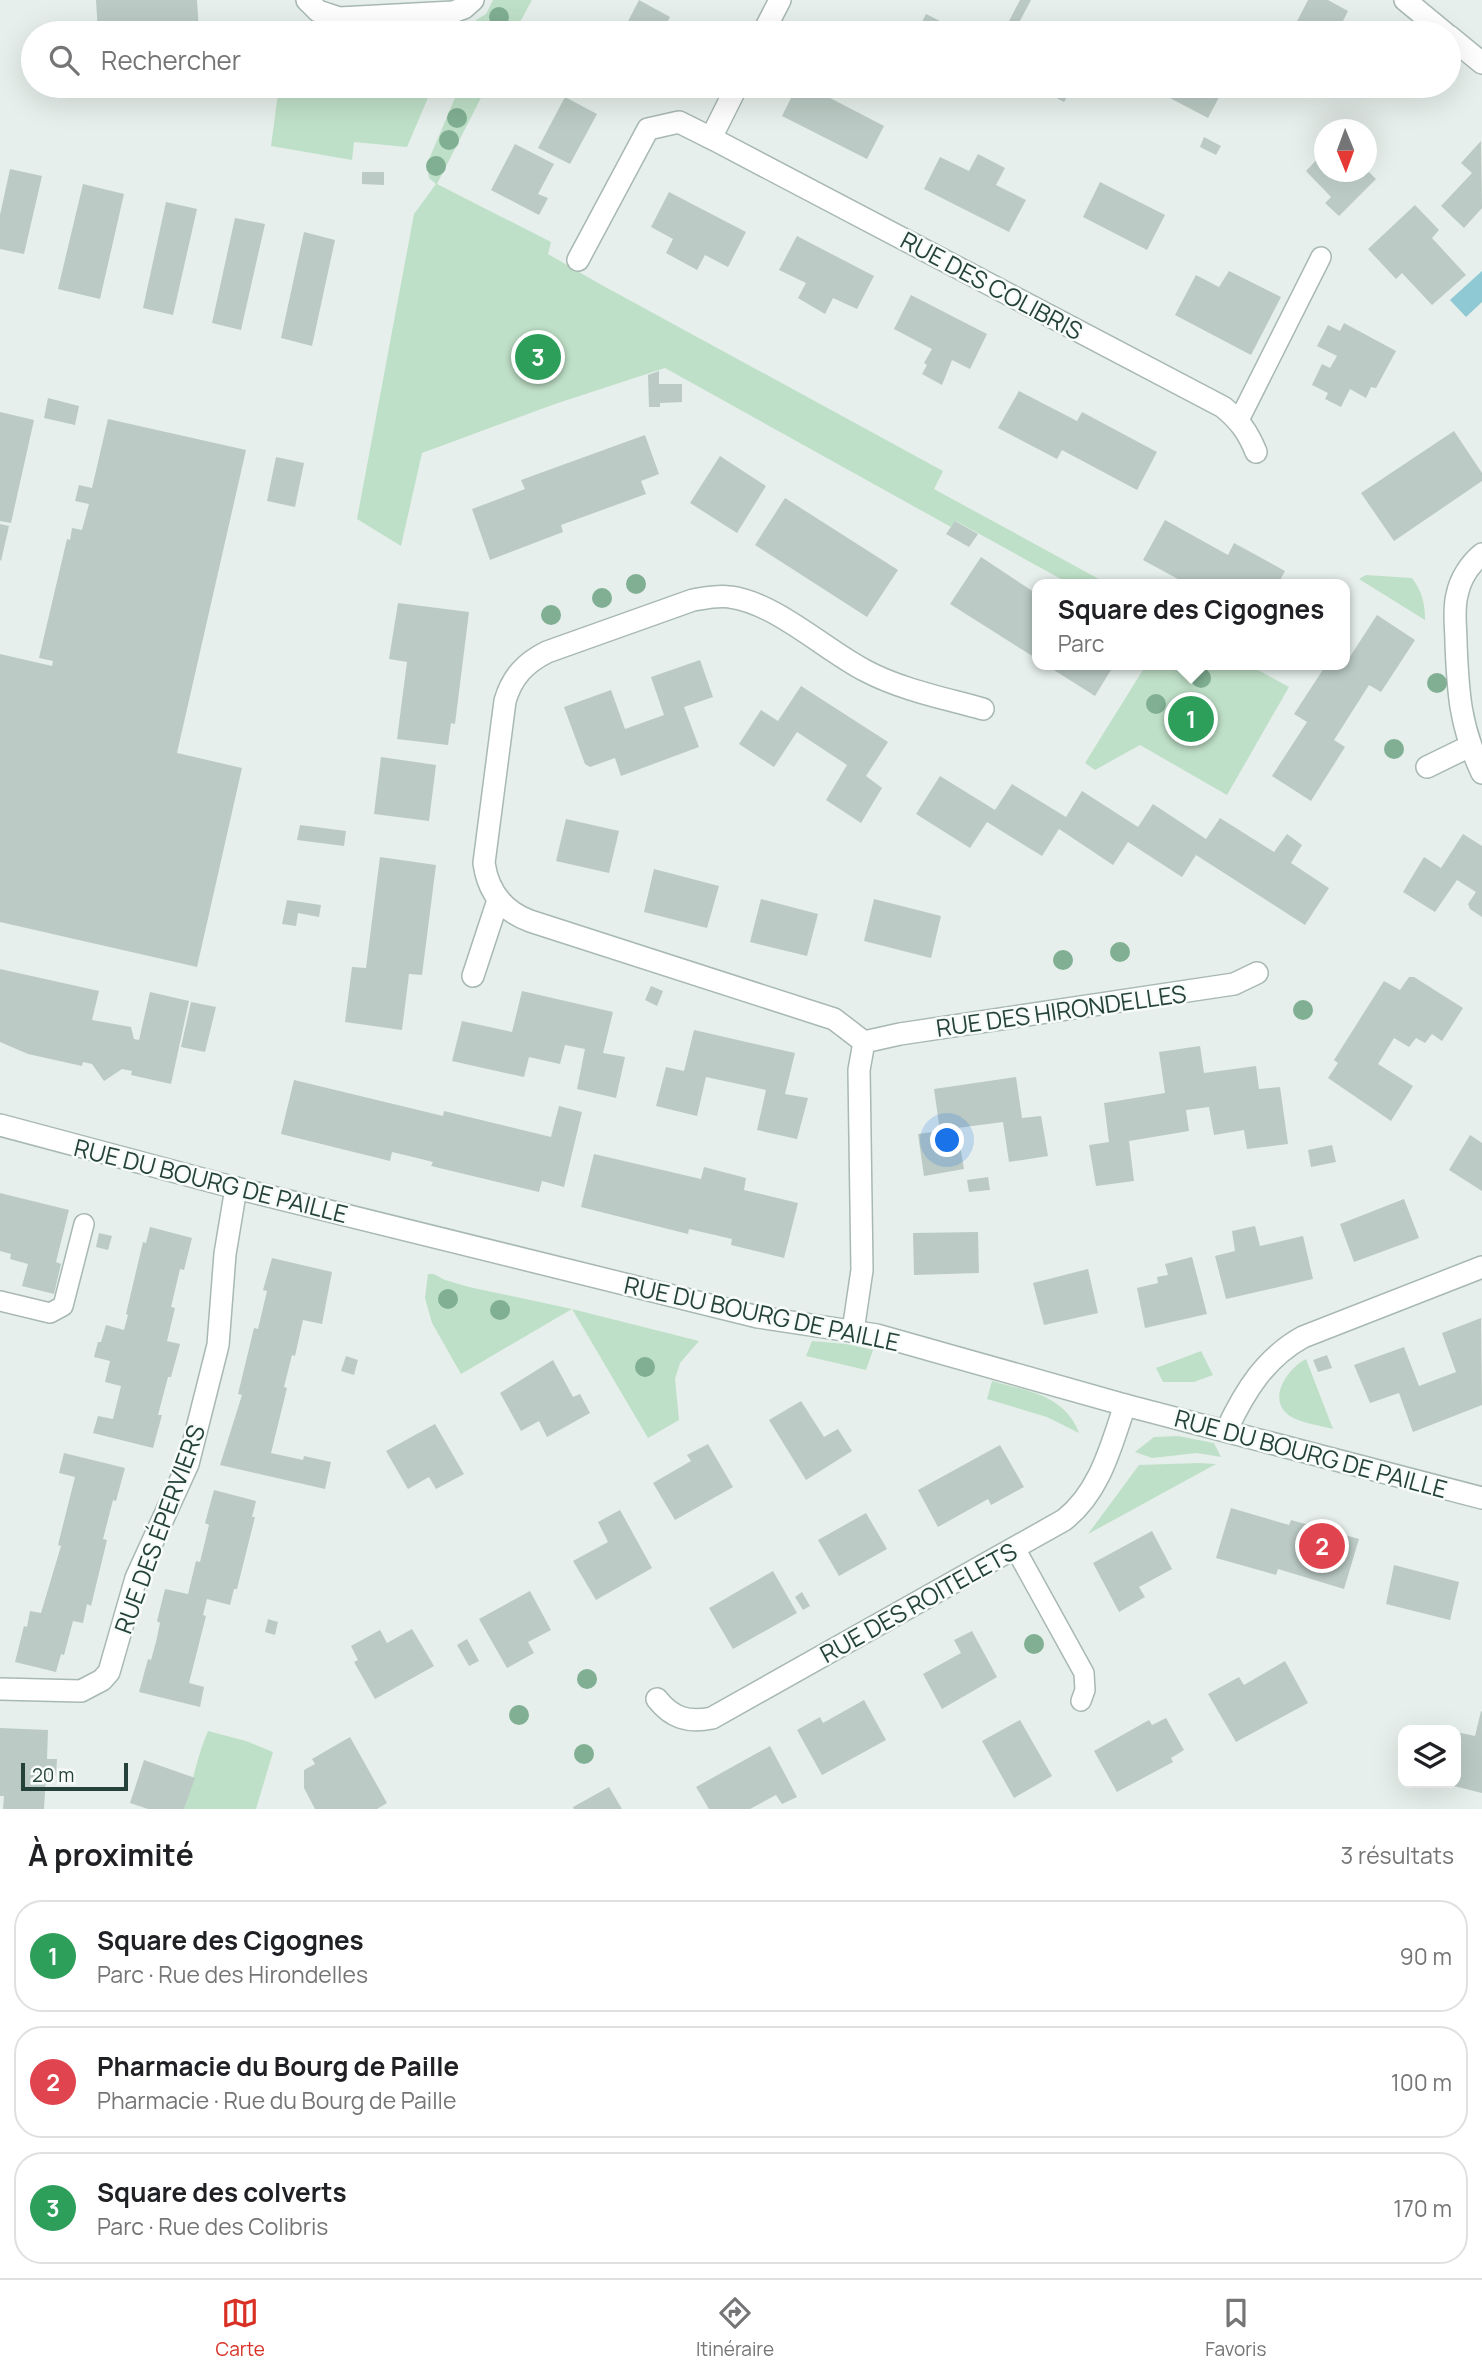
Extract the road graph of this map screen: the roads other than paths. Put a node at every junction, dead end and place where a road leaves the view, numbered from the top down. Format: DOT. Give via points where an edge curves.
graph roads {
  1 [pos="307,0"];
  2 [pos="474,0"];
  3 [pos="780,0"];
  4 [pos="1405,0"];
  5 [pos="770,21"];
  6 [pos="1430,21"];
  7 [pos="1461,46"];
  8 [pos="1482,63"];
  9 [pos="731,98"];
  10 [pos="711,138"];
  11 [pos="1321,257"];
  12 [pos="578,260"];
  13 [pos="1238,420"];
  14 [pos="1256,452"];
  15 [pos="1482,554"];
  16 [pos="983,709"];
  17 [pos="1470,746"];
  18 [pos="1427,767"];
  19 [pos="1482,773"];
  20 [pos="498,901"];
  21 [pos="1257,973"];
  22 [pos="472,976"];
  23 [pos="864,1042"];
  24 [pos="0,1125"];
  25 [pos="236,1188"];
  26 [pos="84,1224"];
  27 [pos="1482,1267"];
  28 [pos="0,1301"];
  29 [pos="853,1331"];
  30 [pos="1125,1405"];
  31 [pos="1227,1429"];
  32 [pos="1482,1498"];
  33 [pos="1015,1548"];
  34 [pos="0,1689"];
  35 [pos="657,1699"];
  36 [pos="1081,1701"];
  1 -- 2 [label="street" via="318,11 339,18 453,12"];
  3 -- 5 [label="street"];
  4 -- 6 [label="street"];
  7 -- 8 [label="street"];
  9 -- 10 [label="street"];
  10 -- 12 [label="street, RUE DES COLIBRIS" via="679,122 648,129"];
  10 -- 13 [label="street, RUE DES COLIBRIS" via="1205,397"];
  11 -- 13 [label="lane"];
  13 -- 14 [label="street, RUE DES COLIBRIS"];
  15 -- 17 [label="street" via="1462,581 1455,609 1458,690"];
  16 -- 20 [label="street" via="877,676 769,610 730,597 693,600 547,652 515,677 505,701 484,863"];
  17 -- 18 [label="street"];
  17 -- 19 [label="street"];
  20 -- 22 [label="street"];
  20 -- 23 [label="street" via="530,921 834,1019"];
  21 -- 23 [label="street, RUE DES HIRONDELLES" via="1234,984"];
  23 -- 29 [label="street" via="859,1070 862,1270"];
  24 -- 25 [label="street, RUE DU BOURG DE PAILLE"];
  25 -- 29 [label="street, RUE DU BOURG DE PAILLE" via="758,1317"];
  25 -- 34 [label="street, RUE DES ÉPERVIERS" via="218,1345 191,1456 136,1578 108,1672 81,1691"];
  26 -- 28 [label="lane" via="63,1306 50,1313"];
  27 -- 31 [label="street" via="1287,1346 1260,1371"];
  29 -- 30 [label="street, RUE DU BOURG DE PAILLE"];
  30 -- 31 [label="street, RUE DU BOURG DE PAILLE"];
  30 -- 33 [label="street, RUE DES ROITELETS" via="1086,1499 1064,1520"];
  31 -- 32 [label="street, RUE DU BOURG DE PAILLE"];
  33 -- 35 [label="street, RUE DES ROITELETS" via="712,1718 688,1721 665,1709"];
  33 -- 36 [label="lane" via="1084,1673"];
}
